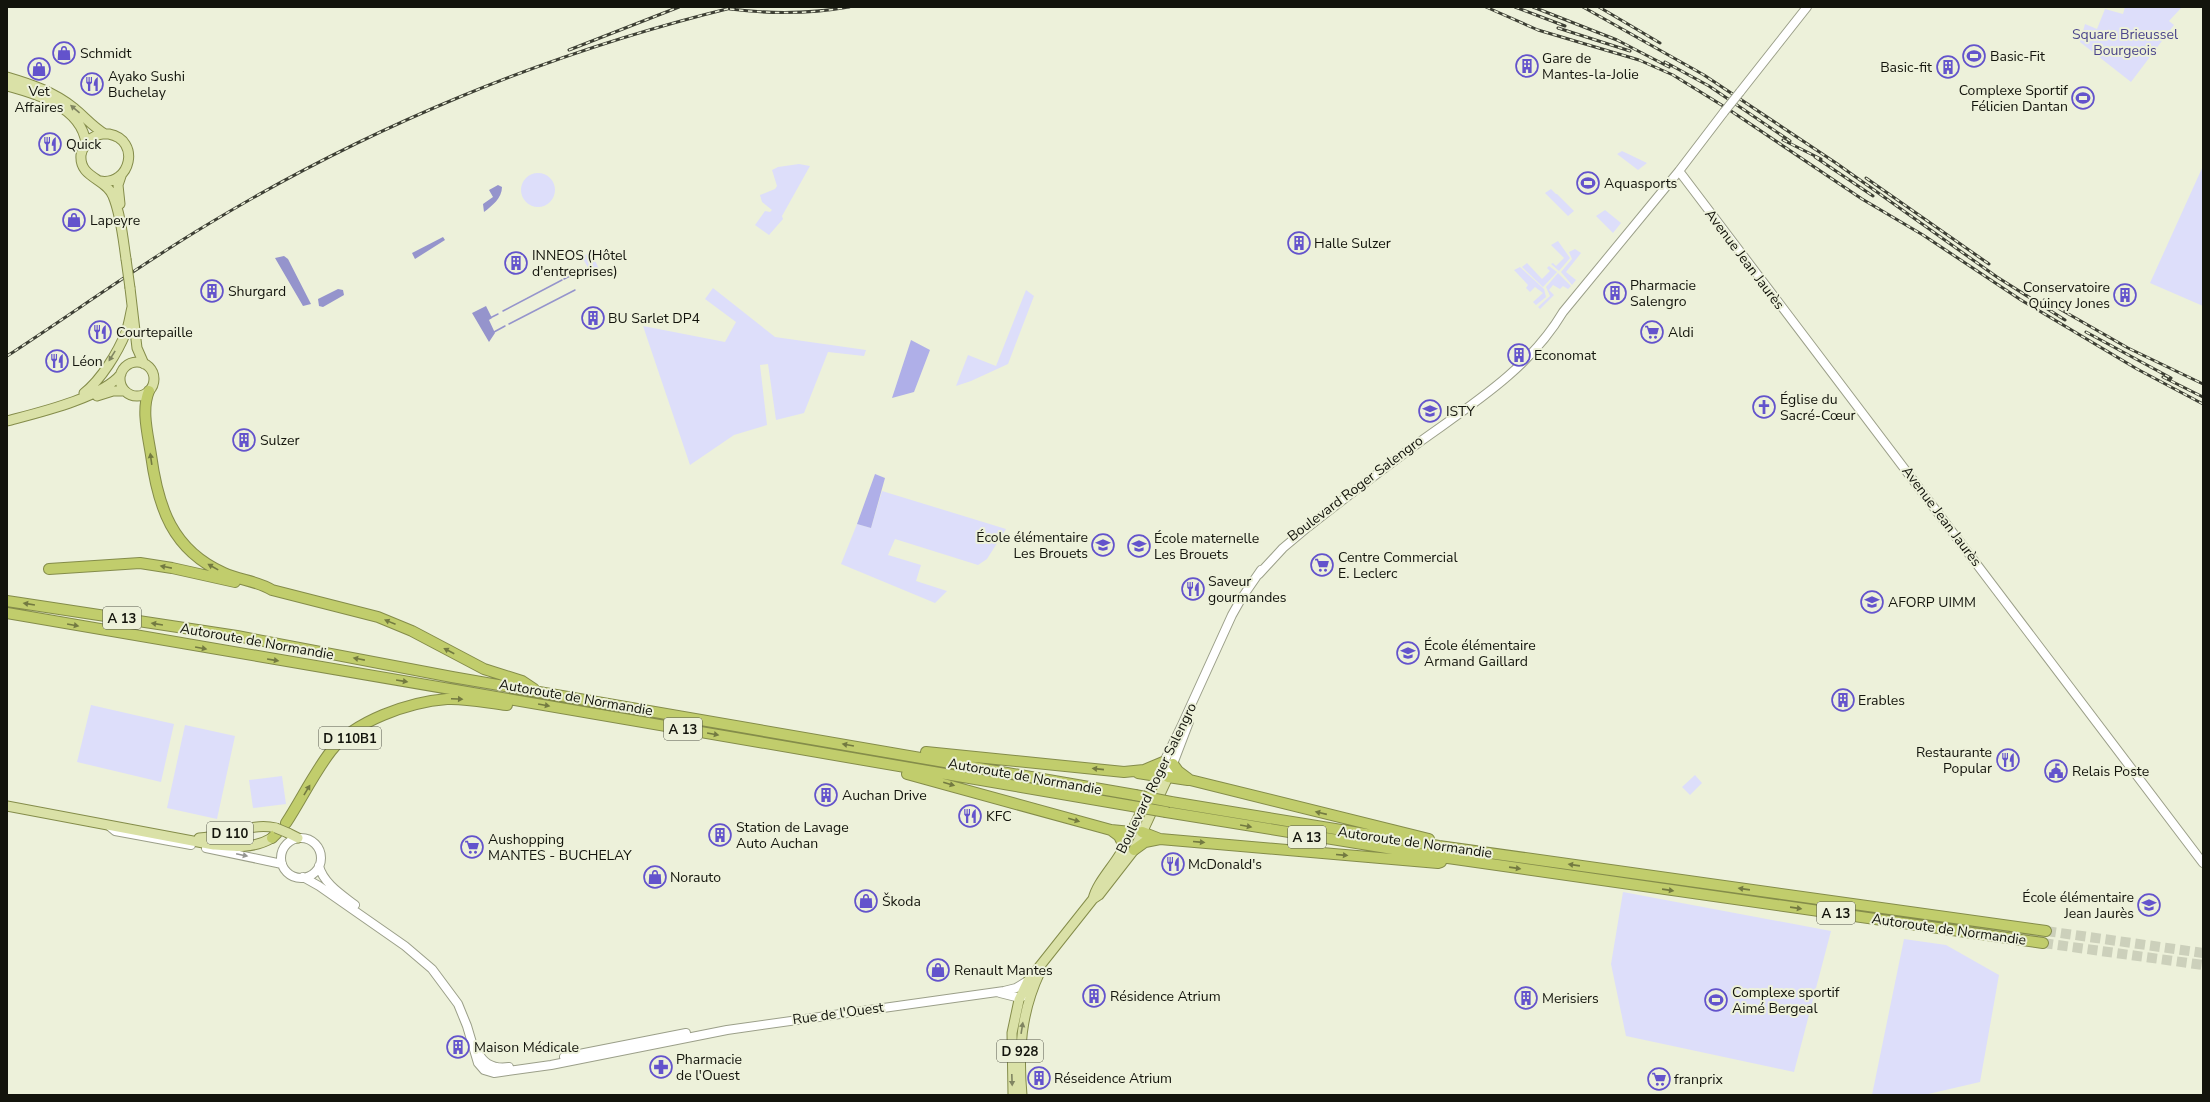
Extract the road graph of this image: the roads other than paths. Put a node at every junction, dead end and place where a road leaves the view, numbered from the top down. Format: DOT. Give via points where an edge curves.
graph roads {
  1 [pos="1806,7"];
  2 [pos="7,77"];
  3 [pos="7,86"];
  4 [pos="105,134"];
  5 [pos="86,143"];
  6 [pos="1678,171"];
  7 [pos="121,176"];
  8 [pos="100,181"];
  9 [pos="123,237"];
  10 [pos="132,307"];
  11 [pos="134,329"];
  12 [pos="144,364"];
  13 [pos="127,365"];
  14 [pos="121,374"];
  15 [pos="125,391"];
  16 [pos="149,391"];
  17 [pos="74,400"];
  18 [pos="7,421"];
  19 [pos="7,426"];
  20 [pos="49,570"];
  21 [pos="1249,588"];
  22 [pos="272,590"];
  23 [pos="7,600"];
  24 [pos="7,613"];
  25 [pos="1222,637"];
  26 [pos="1219,655"];
  27 [pos="535,690"];
  28 [pos="527,702"];
  29 [pos="379,718"];
  30 [pos="875,750"];
  31 [pos="1168,763"];
  32 [pos="886,764"];
  33 [pos="330,766"];
  34 [pos="1124,772"];
  35 [pos="1157,776"];
  36 [pos="1168,777"];
  37 [pos="1190,780"];
  38 [pos="7,806"];
  39 [pos="1139,815"];
  40 [pos="109,826"];
  41 [pos="287,828"];
  42 [pos="1111,830"];
  43 [pos="1141,832"];
  44 [pos="275,833"];
  45 [pos="183,838"];
  46 [pos="298,838"];
  47 [pos="1160,839"];
  48 [pos="1439,846"];
  49 [pos="1129,848"];
  50 [pos="1448,858"];
  51 [pos="2203,863"];
  52 [pos="282,864"];
  53 [pos="319,866"];
  54 [pos="303,877"];
  55 [pos="2046,931"];
  56 [pos="2043,943"];
  57 [pos="1047,959"];
  58 [pos="991,993"];
  59 [pos="1003,993"];
  60 [pos="1023,993"];
  61 [pos="1015,1013"];
  62 [pos="727,1030"];
  63 [pos="1013,1095"];
  64 [pos="1022,1095"];
  1 -- 6 [label="main road, Boulevard Roger Salengro / D 928, bridge"];
  4 -- 2 [label="main road, one-way" via="54,94"];
  3 -- 5 [label="main road" via="38,96 65,111 83,128"];
  4 -- 5 [label="main road" via="95,136"];
  4 -- 7 [label="main road" via="119,138 128,149 128,164"];
  5 -- 8 [label="main road" via="82,154 83,167 89,175"];
  6 -- 21 [label="main road, Boulevard Roger Salengro / D 928" via="1599,269 1570,312 1554,326 1518,367 1498,385 1303,530 1259,574"];
  6 -- 51 [label="main road, Avenue Jean Jaurès"];
  7 -- 8 [label="main road"];
  7 -- 9 [label="main road" via="118,185"];
  8 -- 9 [label="main road" via="113,196"];
  9 -- 10 [label="main road, bridge"];
  10 -- 11 [label="main road"];
  10 -- 17 [label="main road, one-way" via="126,331 115,352 91,388"];
  11 -- 12 [label="main road" via="138,351"];
  11 -- 13 [label="main road" via="132,352"];
  12 -- 13 [label="main road" via="135,362"];
  12 -- 16 [label="main road" via="154,376"];
  13 -- 14 [label="main road"];
  14 -- 15 [label="main road" via="120,382"];
  14 -- 17 [label="main road" via="111,384"];
  15 -- 16 [label="main road" via="136,396"];
  15 -- 19 [label="main road" via="104,393 56,412"];
  22 -- 16 [label="highway, one-way" via="224,573 206,563 190,551 176,535 160,503 155,481 147,420 146,400"];
  17 -- 18 [label="main road"];
  22 -- 20 [label="highway, one-way" via="148,564 118,563"];
  21 -- 25 [label="main road, Boulevard Roger Salengro / D 928" via="1238,603"];
  21 -- 26 [label="main road, Boulevard Roger Salengro / D 928"];
  27 -- 22 [label="highway, one-way" via="522,681 484,669 412,631 378,617"];
  27 -- 23 [label="highway, Autoroute de Normandie / A 13, one-way" via="452,677 238,636"];
  24 -- 28 [label="highway, Autoroute de Normandie / A 13, one-way"];
  25 -- 26 [label="main road"];
  25 -- 31 [label="main road, Boulevard Roger Salengro / D 928" via="1181,727"];
  26 -- 31 [label="main road, Boulevard Roger Salengro / D 928"];
  30 -- 27 [label="highway, Autoroute de Normandie / A 13, one-way"];
  29 -- 28 [label="highway, one-way" via="417,705 448,699 520,707"];
  28 -- 32 [label="highway, Autoroute de Normandie / A 13, one-way"];
  29 -- 33 [label="highway, D 110B1" via="362,728 342,746"];
  41 -- 29 [label="highway, one-way" via="338,743 361,725"];
  34 -- 30 [label="highway, one-way" via="895,748"];
  30 -- 48 [label="highway, Autoroute de Normandie / A 13, bridge"];
  31 -- 34 [label="highway" via="1144,770"];
  31 -- 35 [label="main road, Boulevard Roger Salengro / D 928"];
  31 -- 36 [label="main road, Boulevard Roger Salengro / D 928"];
  31 -- 37 [label="highway"];
  32 -- 42 [label="highway, one-way" via="899,772"];
  32 -- 50 [label="highway, Autoroute de Normandie / A 13, one-way, bridge"];
  34 -- 35 [label="highway"];
  35 -- 36 [label="main road"];
  35 -- 39 [label="main road, Boulevard Roger Salengro / D 928"];
  36 -- 37 [label="highway"];
  36 -- 43 [label="main road, D 928"];
  48 -- 37 [label="highway, one-way" via="1428,838"];
  38 -- 40 [label="main road, D 110"];
  39 -- 43 [label="main road, Boulevard Roger Salengro / D 928"];
  39 -- 43 [label="main road"];
  40 -- 45 [label="main road, D 110"];
  40 -- 52 [label="main road, D 110, one-way" via="115,831"];
  41 -- 44 [label="main road, D 110, bridge"];
  41 -- 46 [label="main road, D 110"];
  42 -- 43 [label="highway"];
  42 -- 49 [label="highway"];
  43 -- 47 [label="highway"];
  43 -- 49 [label="main road, Boulevard Roger Salengro / D 928"];
  44 -- 45 [label="main road, D 110" via="265,826 210,838"];
  44 -- 45 [label="main road" via="257,845 244,846 214,845"];
  46 -- 52 [label="main road" via="284,847"];
  46 -- 53 [label="main road" via="307,839 317,846"];
  47 -- 49 [label="highway"];
  47 -- 50 [label="highway, one-way" via="1438,863"];
  55 -- 48 [label="highway, Autoroute de Normandie / A 13, one-way"];
  49 -- 57 [label="main road, D 928" via="1099,895 1093,899"];
  50 -- 56 [label="highway, Autoroute de Normandie / A 13, one-way"];
  52 -- 54 [label="main road" via="291,875"];
  53 -- 54 [label="main road" via="314,872"];
  53 -- 62 [label="main road" via="322,875 336,890 418,951 440,971 462,1006 481,1058 493,1066 501,1068 526,1065 667,1036"];
  54 -- 62 [label="main road" via="320,886 432,969 458,1004 478,1063 488,1072 529,1069"];
  57 -- 60 [label="main road, D 928"];
  57 -- 60 [label="main road, D 928" via="1030,979"];
  58 -- 59 [label="main road"];
  58 -- 60 [label="main road"];
  58 -- 62 [label="main road, Rue de l'Ouest" via="896,1006 809,1014 780,1022"];
  59 -- 60 [label="main road"];
  59 -- 61 [label="main road" via="1013,1004"];
  60 -- 61 [label="main road, D 928"];
  64 -- 60 [label="main road, D 928, one-way" via="1020,1041 1027,1007"];
  61 -- 63 [label="main road, D 928, one-way" via="1011,1044"];
}
